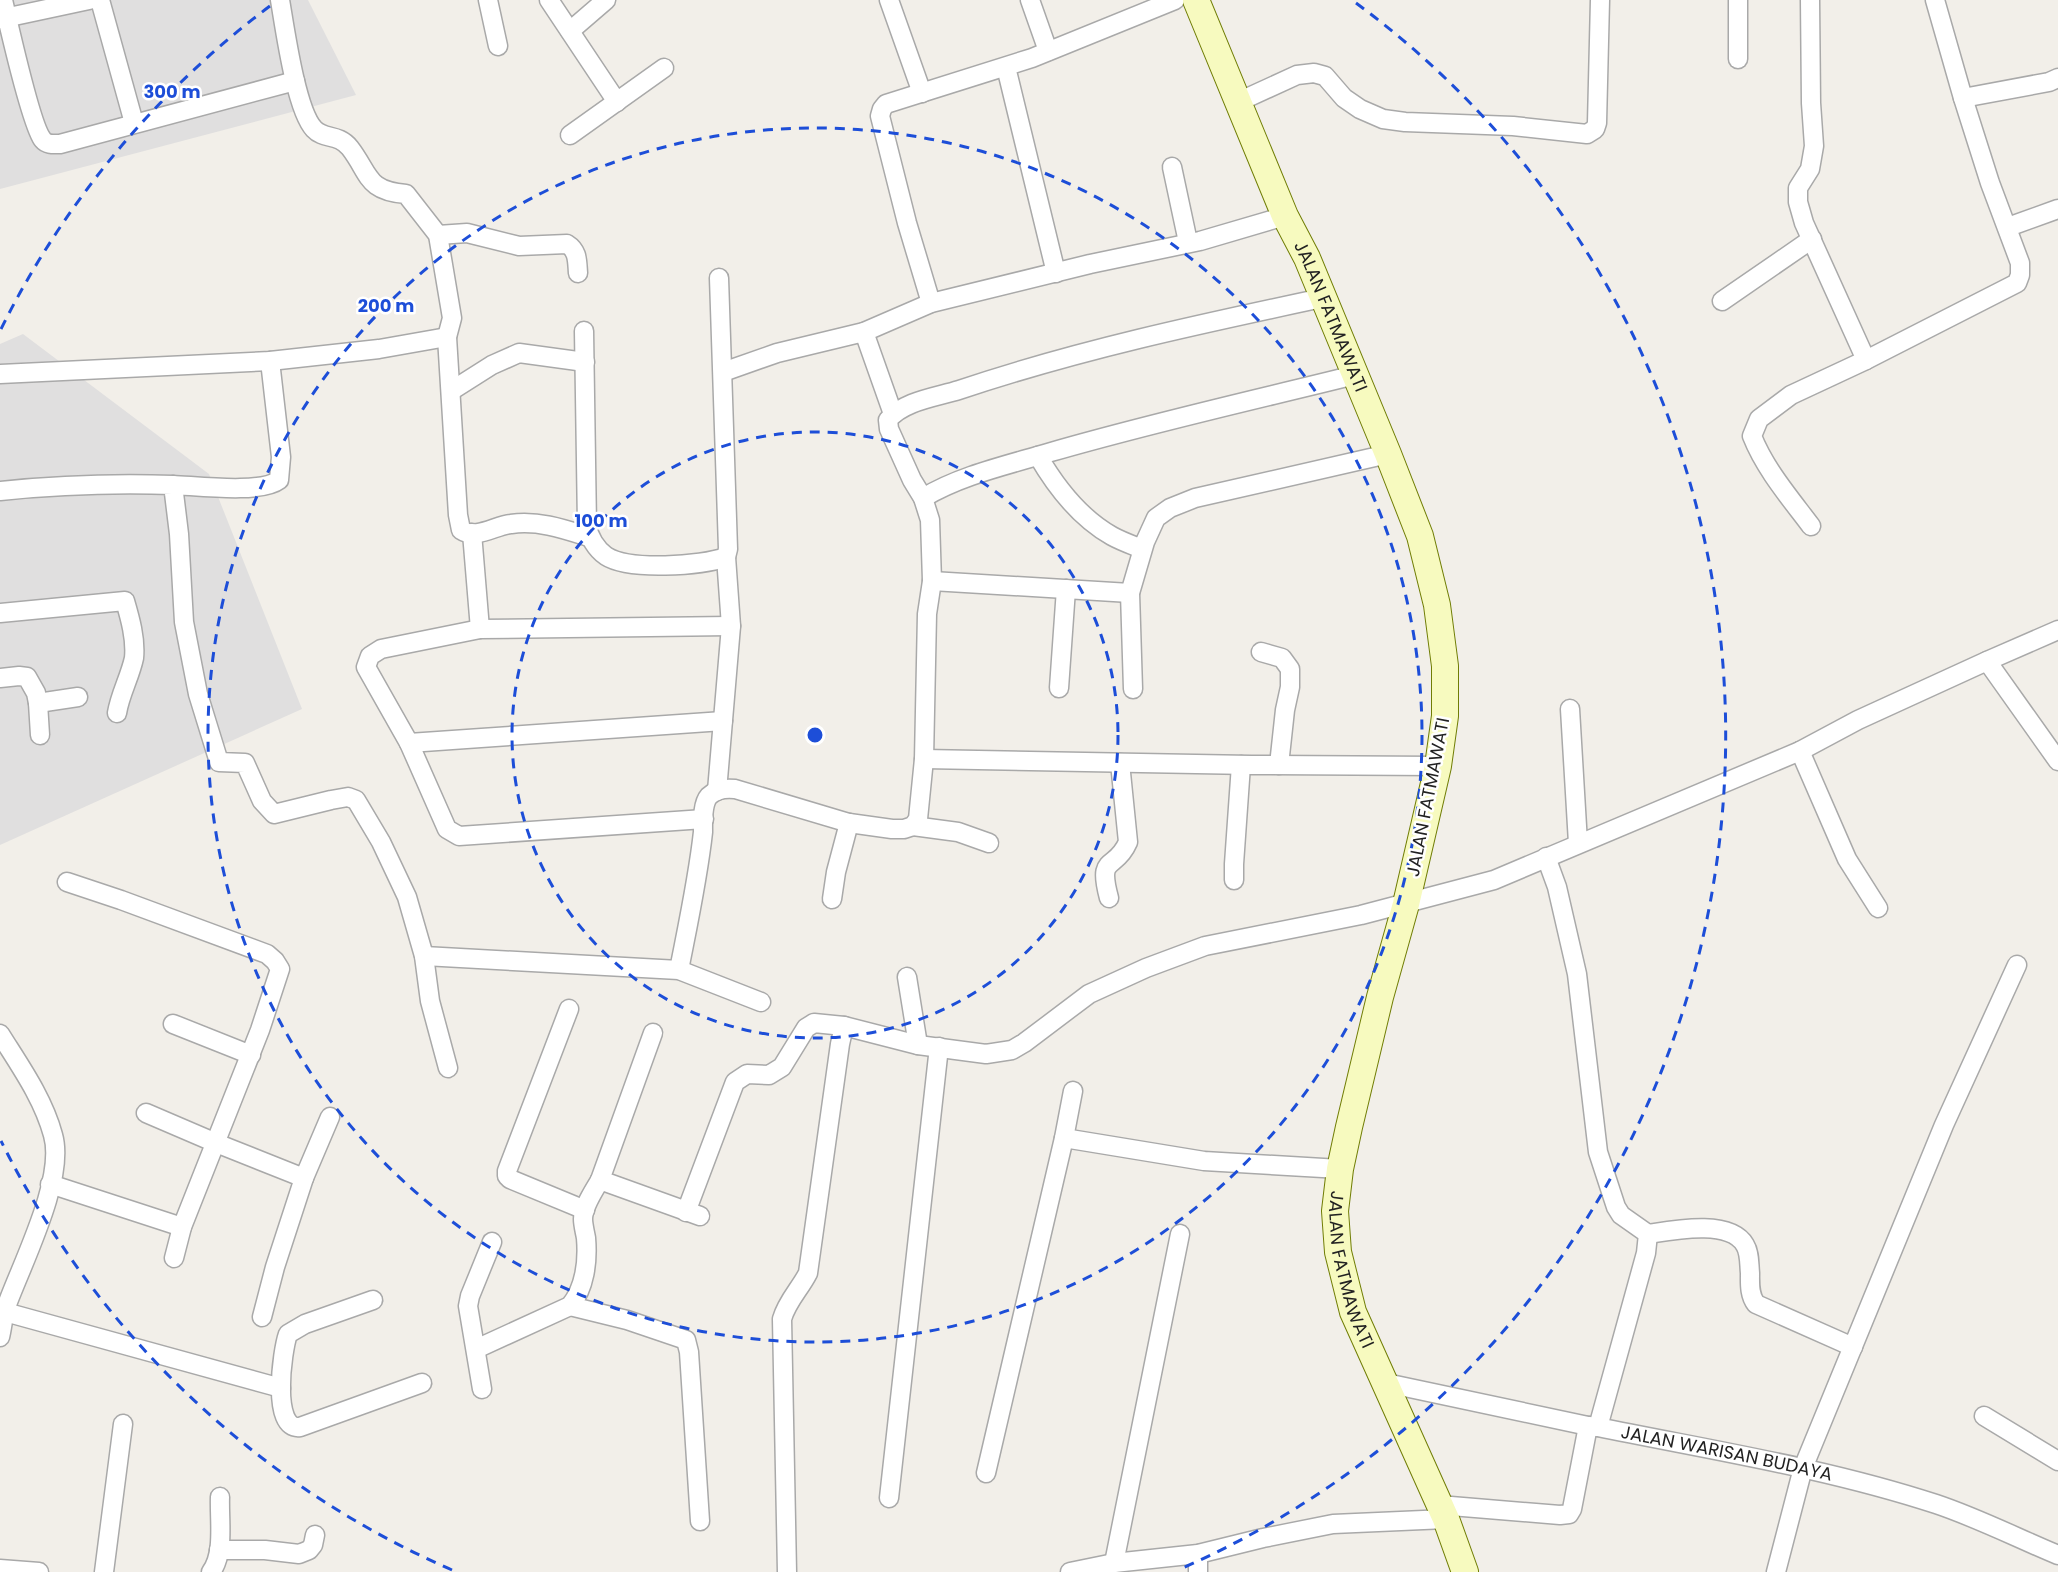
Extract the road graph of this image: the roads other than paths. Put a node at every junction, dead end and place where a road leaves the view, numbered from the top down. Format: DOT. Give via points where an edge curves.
graph roads {
  1 [pos="89,0"];
  2 [pos="100,0"];
  3 [pos="280,0"];
  4 [pos="506,0"];
  5 [pos="549,0"];
  6 [pos="606,0"];
  7 [pos="889,0"];
  8 [pos="1030,0"];
  9 [pos="1175,0"];
  10 [pos="1196,0"];
  11 [pos="1600,0"];
  12 [pos="1738,0"];
  13 [pos="1810,0"];
  14 [pos="1935,0"];
  15 [pos="489,6"];
  16 [pos="4,12"];
  17 [pos="570,31"];
  18 [pos="498,46"];
  19 [pos="1048,51"];
  20 [pos="1738,59"];
  21 [pos="1006,67"];
  22 [pos="664,68"];
  23 [pos="2058,78"];
  24 [pos="295,81"];
  25 [pos="922,93"];
  26 [pos="1963,98"];
  27 [pos="617,102"];
  28 [pos="1238,102"];
  29 [pos="134,123"];
  30 [pos="570,135"];
  31 [pos="1172,167"];
  32 [pos="2058,209"];
  33 [pos="1286,216"];
  34 [pos="2008,228"];
  35 [pos="438,235"];
  36 [pos="1812,239"];
  37 [pos="1188,242"];
  38 [pos="578,273"];
  39 [pos="1056,273"];
  40 [pos="719,278"];
  41 [pos="1322,298"];
  42 [pos="1722,301"];
  43 [pos="931,303"];
  44 [pos="584,331"];
  45 [pos="864,332"];
  46 [pos="447,337"];
  47 [pos="1866,360"];
  48 [pos="270,361"];
  49 [pos="585,362"];
  50 [pos="723,372"];
  51 [pos="0,374"];
  52 [pos="1355,375"];
  53 [pos="451,391"];
  54 [pos="893,414"];
  55 [pos="1388,454"];
  56 [pos="1038,456"];
  57 [pos="173,485"];
  58 [pos="0,491"];
  59 [pos="923,498"];
  60 [pos="1811,526"];
  61 [pos="472,533"];
  62 [pos="590,537"];
  63 [pos="1142,549"];
  64 [pos="726,557"];
  65 [pos="932,581"];
  66 [pos="1066,589"];
  67 [pos="1130,593"];
  68 [pos="0,614"];
  69 [pos="731,626"];
  70 [pos="480,629"];
  71 [pos="2058,630"];
  72 [pos="1261,652"];
  73 [pos="1987,661"];
  74 [pos="0,678"];
  75 [pos="1059,688"];
  76 [pos="1133,689"];
  77 [pos="78,697"];
  78 [pos="38,703"];
  79 [pos="1570,709"];
  80 [pos="117,713"];
  81 [pos="723,721"];
  82 [pos="40,735"];
  83 [pos="409,743"];
  84 [pos="1800,752"];
  85 [pos="924,759"];
  86 [pos="2058,761"];
  87 [pos="1120,763"];
  88 [pos="1241,765"];
  89 [pos="1279,765"];
  90 [pos="1438,766"];
  91 [pos="717,791"];
  92 [pos="704,819"];
  93 [pos="849,823"];
  94 [pos="913,826"];
  95 [pos="988,843"];
  96 [pos="1578,843"];
  97 [pos="1546,857"];
  98 [pos="1234,880"];
  99 [pos="67,882"];
  100 [pos="1109,898"];
  101 [pos="832,899"];
  102 [pos="1406,904"];
  103 [pos="1878,909"];
  104 [pos="424,956"];
  105 [pos="2017,965"];
  106 [pos="680,970"];
  107 [pos="907,977"];
  108 [pos="761,1002"];
  109 [pos="569,1009"];
  110 [pos="173,1024"];
  111 [pos="844,1026"];
  112 [pos="653,1033"];
  113 [pos="0,1034"];
  114 [pos="918,1045"];
  115 [pos="939,1047"];
  116 [pos="251,1055"];
  117 [pos="448,1068"];
  118 [pos="1073,1091"];
  119 [pos="146,1113"];
  120 [pos="330,1117"];
  121 [pos="1064,1138"];
  122 [pos="216,1143"];
  123 [pos="1340,1169"];
  124 [pos="304,1178"];
  125 [pos="600,1180"];
  126 [pos="50,1184"];
  127 [pos="585,1209"];
  128 [pos="182,1227"];
  129 [pos="1180,1234"];
  130 [pos="1648,1234"];
  131 [pos="492,1242"];
  132 [pos="174,1258"];
  133 [pos="373,1300"];
  134 [pos="570,1306"];
  135 [pos="5,1312"];
  136 [pos="262,1317"];
  137 [pos="0,1337"];
  138 [pos="1853,1347"];
  139 [pos="476,1349"];
  140 [pos="422,1383"];
  141 [pos="1386,1383"];
  142 [pos="280,1388"];
  143 [pos="482,1389"];
  144 [pos="1984,1416"];
  145 [pos="123,1424"];
  146 [pos="1593,1427"];
  147 [pos="2058,1461"];
  148 [pos="1803,1468"];
  149 [pos="986,1473"];
  150 [pos="220,1497"];
  151 [pos="889,1498"];
  152 [pos="1442,1512"];
  153 [pos="700,1521"];
  154 [pos="315,1535"];
  155 [pos="219,1550"];
  156 [pos="2058,1555"];
  157 [pos="1114,1563"];
  158 [pos="1198,1563"];
  159 [pos="0,1569"];
  160 [pos="39,1572"];
  161 [pos="104,1572"];
  162 [pos="211,1572"];
  163 [pos="787,1572"];
  164 [pos="1070,1572"];
  165 [pos="1465,1572"];
  166 [pos="1776,1572"];
  1 -- 16 [label="street"];
  2 -- 29 [label="street"];
  3 -- 24 [label="street"];
  4 -- 15 [label="street"];
  5 -- 17 [label="street"];
  6 -- 17 [label="street"];
  7 -- 25 [label="street"];
  8 -- 19 [label="street"];
  9 -- 19 [label="street"];
  10 -- 28 [label="street, JALAN FATMAWATI"];
  11 -- 28 [label="street" via="1597,123 1587,134 1383,118 1352,104 1325,76 1314,73 1297,75"];
  12 -- 20 [label="street"];
  13 -- 36 [label="street" via="1815,146 1798,195"];
  14 -- 26 [label="street"];
  15 -- 18 [label="street"];
  16 -- 29 [label="street" via="42,139 48,144 60,144"];
  17 -- 27 [label="street"];
  19 -- 21 [label="street"];
  21 -- 25 [label="street"];
  21 -- 39 [label="street"];
  22 -- 27 [label="street"];
  23 -- 26 [label="street"];
  24 -- 29 [label="street"];
  24 -- 35 [label="street" via="308,121 315,130 345,142 367,178 380,189 406,194"];
  25 -- 43 [label="street" via="886,104 880,116"];
  26 -- 34 [label="street"];
  27 -- 30 [label="street"];
  28 -- 33 [label="street, JALAN FATMAWATI"];
  31 -- 37 [label="street"];
  32 -- 34 [label="street"];
  33 -- 37 [label="street"];
  33 -- 41 [label="street, JALAN FATMAWATI"];
  34 -- 47 [label="street" via="2020,263 2017,283"];
  35 -- 38 [label="street" via="467,233 519,246 567,244 577,256"];
  35 -- 46 [label="street" via="452,318"];
  36 -- 42 [label="street"];
  36 -- 47 [label="street"];
  37 -- 39 [label="street"];
  39 -- 43 [label="street"];
  40 -- 50 [label="street"];
  41 -- 52 [label="street, JALAN FATMAWATI"];
  41 -- 54 [label="street" via="1149,335 981,382"];
  43 -- 45 [label="street"];
  44 -- 49 [label="street"];
  45 -- 50 [label="street" via="777,353"];
  45 -- 54 [label="street"];
  46 -- 48 [label="street"];
  46 -- 53 [label="street"];
  47 -- 60 [label="street" via="1791,395 1754,427 1756,447"];
  48 -- 51 [label="street"];
  48 -- 57 [label="street" via="281,457 279,480 254,488"];
  49 -- 53 [label="street" via="519,353"];
  49 -- 62 [label="street"];
  50 -- 64 [label="street"];
  52 -- 55 [label="street, JALAN FATMAWATI"];
  52 -- 56 [label="street"];
  53 -- 61 [label="street" via="458,515 461,530"];
  54 -- 59 [label="street" via="888,420 890,429"];
  55 -- 63 [label="street" via="1195,498 1156,518"];
  55 -- 90 [label="street, JALAN FATMAWATI" via="1420,536 1437,605 1445,666 1445,716"];
  56 -- 59 [label="street" via="940,488"];
  56 -- 63 [label="street" via="1047,473 1084,516 1111,536"];
  57 -- 58 [label="street" via="119,483"];
  57 -- 104 [label="street" via="184,622 198,694 219,762 245,763 262,801 274,814 348,797 356,800 407,897"];
  59 -- 65 [label="street" via="930,520"];
  61 -- 62 [label="street" via="534,522"];
  61 -- 70 [label="street"];
  62 -- 64 [label="street" via="606,556 619,561 661,566 712,562"];
  63 -- 67 [label="street"];
  64 -- 69 [label="street"];
  65 -- 66 [label="street"];
  65 -- 85 [label="street" via="927,614"];
  66 -- 67 [label="street"];
  66 -- 75 [label="street"];
  67 -- 76 [label="street"];
  68 -- 80 [label="street" via="125,601 134,656"];
  69 -- 70 [label="street"];
  69 -- 81 [label="street"];
  70 -- 83 [label="street" via="381,649 370,656 366,667"];
  71 -- 73 [label="street"];
  72 -- 89 [label="street" via="1282,658 1290,669"];
  73 -- 84 [label="street" via="1858,720"];
  73 -- 86 [label="street"];
  74 -- 78 [label="street" via="27,678"];
  77 -- 78 [label="street"];
  78 -- 82 [label="street"];
  79 -- 96 [label="street"];
  81 -- 83 [label="street"];
  81 -- 91 [label="street"];
  83 -- 92 [label="street" via="447,829 459,836"];
  84 -- 96 [label="street"];
  84 -- 103 [label="street" via="1847,859"];
  85 -- 87 [label="street"];
  85 -- 94 [label="street" via="920,812"];
  87 -- 88 [label="street"];
  87 -- 100 [label="street" via="1128,842 1106,866"];
  88 -- 89 [label="street"];
  88 -- 98 [label="street"];
  89 -- 90 [label="street"];
  90 -- 102 [label="street, JALAN FATMAWATI"];
  91 -- 92 [label="street" via="709,796"];
  91 -- 93 [label="street" via="735,789"];
  92 -- 106 [label="street"];
  93 -- 94 [label="street" via="892,829"];
  93 -- 101 [label="street"];
  94 -- 95 [label="street" via="958,832"];
  96 -- 97 [label="street"];
  97 -- 102 [label="street" via="1494,880"];
  97 -- 130 [label="street" via="1577,974 1598,1152 1616,1207"];
  99 -- 116 [label="street" via="267,954 275,961 280,969 278,980"];
  102 -- 115 [label="street" via="1205,946 1089,994 1012,1050 986,1054"];
  102 -- 123 [label="street, JALAN FATMAWATI"];
  104 -- 106 [label="street"];
  104 -- 117 [label="street" via="430,1001"];
  105 -- 138 [label="street" via="1944,1125"];
  106 -- 108 [label="street"];
  107 -- 114 [label="street"];
  109 -- 127 [label="street" via="507,1176"];
  110 -- 116 [label="street"];
  111 -- 114 [label="street"];
  111 -- 125 [label="street" via="814,1023 806,1028 782,1067 769,1075 747,1074 735,1082 693,1214"];
  111 -- 163 [label="street" via="808,1273 782,1319"];
  112 -- 125 [label="street"];
  113 -- 126 [label="street" via="37,1094 54,1138"];
  114 -- 115 [label="street"];
  115 -- 151 [label="street"];
  116 -- 122 [label="street"];
  118 -- 121 [label="street"];
  119 -- 122 [label="street"];
  120 -- 124 [label="street"];
  121 -- 123 [label="street" via="1204,1161"];
  121 -- 149 [label="street"];
  122 -- 124 [label="street"];
  122 -- 128 [label="street"];
  123 -- 141 [label="street, JALAN FATMAWATI" via="1335,1211 1338,1252 1353,1312"];
  124 -- 136 [label="street"];
  125 -- 127 [label="street"];
  126 -- 128 [label="street"];
  126 -- 135 [label="street" via="27,1260"];
  127 -- 134 [label="street" via="582,1288"];
  128 -- 132 [label="street"];
  129 -- 157 [label="street"];
  130 -- 138 [label="street" via="1717,1229 1732,1233 1741,1238 1748,1251 1751,1295 1756,1304"];
  130 -- 146 [label="street" via="1646,1253"];
  131 -- 139 [label="street" via="468,1306"];
  133 -- 142 [label="street" via="288,1334"];
  134 -- 139 [label="street"];
  134 -- 153 [label="street" via="686,1340"];
  135 -- 137 [label="street"];
  135 -- 142 [label="street"];
  138 -- 148 [label="street"];
  139 -- 143 [label="street"];
  140 -- 142 [label="street" via="295,1427 288,1423 284,1413"];
  141 -- 146 [label="street, JALAN WARISAN BUDAYA"];
  141 -- 152 [label="street, JALAN FATMAWATI"];
  144 -- 147 [label="street"];
  145 -- 161 [label="street"];
  146 -- 148 [label="street, JALAN WARISAN BUDAYA"];
  146 -- 152 [label="street" via="1569,1514"];
  148 -- 156 [label="street, JALAN WARISAN BUDAYA" via="1935,1504"];
  148 -- 166 [label="street"];
  150 -- 155 [label="street"];
  152 -- 158 [label="street" via="1333,1524 1263,1538"];
  152 -- 165 [label="street, JALAN FATMAWATI"];
  154 -- 155 [label="street" via="309,1550 298,1554"];
  155 -- 162 [label="street"];
  157 -- 158 [label="street"];
  157 -- 164 [label="street"];
  159 -- 160 [label="street"];
}
